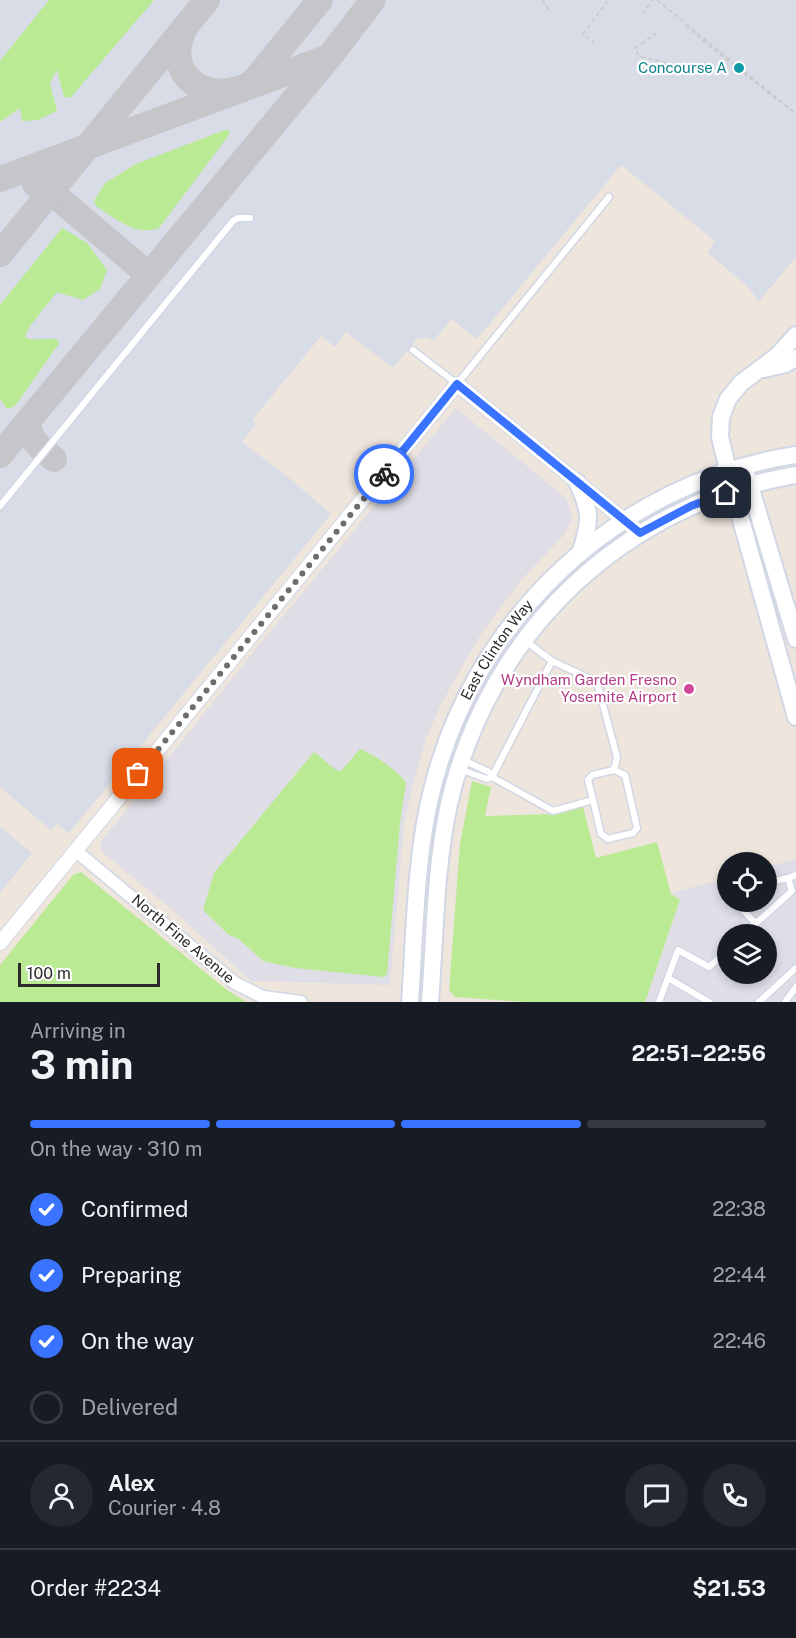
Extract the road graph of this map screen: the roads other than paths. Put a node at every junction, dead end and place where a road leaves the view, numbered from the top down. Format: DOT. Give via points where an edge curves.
graph roads {
  1 [pos="609,197"];
  2 [pos="250,218"];
  3 [pos="796,335"];
  4 [pos="413,350"];
  5 [pos="796,358"];
  6 [pos="757,371"];
  7 [pos="457,384"];
  8 [pos="796,455"];
  9 [pos="736,469"];
  10 [pos="796,475"];
  11 [pos="577,482"];
  12 [pos="750,485"];
  13 [pos="733,490"];
  14 [pos="0,506"];
  15 [pos="624,521"];
  16 [pos="640,533"];
  17 [pos="581,551"];
  18 [pos="795,635"];
  19 [pos="524,640"];
  20 [pos="552,661"];
  21 [pos="482,666"];
  22 [pos="796,717"];
  23 [pos="460,764"];
  24 [pos="614,770"];
  25 [pos="492,777"];
  26 [pos="593,800"];
  27 [pos="76,851"];
  28 [pos="796,875"];
  29 [pos="788,878"];
  30 [pos="777,880"];
  31 [pos="792,891"];
  32 [pos="796,897"];
  33 [pos="745,912"];
  34 [pos="756,924"];
  35 [pos="0,943"];
  36 [pos="717,960"];
  37 [pos="796,968"];
  38 [pos="668,978"];
  39 [pos="795,991"];
  40 [pos="301,1002"];
  41 [pos="410,1002"];
  42 [pos="430,1002"];
  43 [pos="659,1002"];
  44 [pos="709,1002"];
  45 [pos="759,1002"];
  46 [pos="785,1002"];
  1 -- 7 [label="lane"];
  2 -- 14 [label="lane" via="233,221"];
  3 -- 6 [label="main road"];
  4 -- 7 [label="lane"];
  5 -- 6 [label="main road"];
  6 -- 9 [label="main road" via="728,399 721,417 720,437"];
  7 -- 11 [label="street"];
  7 -- 27 [label="street"];
  8 -- 9 [label="main road, East Clinton Way"];
  9 -- 12 [label="main road"];
  9 -- 13 [label="main road"];
  9 -- 15 [label="main road, East Clinton Way" via="681,489"];
  10 -- 12 [label="main road, East Clinton Way"];
  11 -- 15 [label="street"];
  11 -- 17 [label="main road" via="589,512 589,528"];
  12 -- 13 [label="main road, East Clinton Way"];
  12 -- 18 [label="main road"];
  13 -- 16 [label="main road, East Clinton Way" via="691,506"];
  13 -- 22 [label="main road"];
  15 -- 16 [label="street"];
  15 -- 17 [label="main road, East Clinton Way"];
  16 -- 19 [label="main road, East Clinton Way" via="581,578"];
  17 -- 21 [label="main road, East Clinton Way" via="531,598"];
  19 -- 20 [label="lane"];
  19 -- 23 [label="main road, East Clinton Way" via="488,696"];
  20 -- 24 [label="lane" via="598,686 617,757"];
  20 -- 25 [label="lane"];
  21 -- 23 [label="main road" via="454,741 454,762"];
  21 -- 41 [label="main road, East Clinton Way" via="450,731 431,793 421,854"];
  23 -- 25 [label="lane" via="487,779"];
  23 -- 42 [label="main road, East Clinton Way" via="443,843"];
  24 -- 26 [label="lane" via="592,775 588,780"];
  24 -- 26 [label="lane" via="625,775 637,828 633,833 608,839 601,834"];
  25 -- 26 [label="lane" via="553,811"];
  27 -- 35 [label="street"];
  27 -- 40 [label="street, North Fine Avenue" via="236,983 263,997"];
  28 -- 29 [label="lane"];
  29 -- 30 [label="lane"];
  29 -- 31 [label="lane"];
  31 -- 32 [label="lane"];
  31 -- 34 [label="lane"];
  33 -- 34 [label="lane"];
  36 -- 38 [label="lane" via="709,967 678,950"];
  37 -- 45 [label="lane"];
  38 -- 43 [label="lane"];
  38 -- 44 [label="lane"];
  39 -- 46 [label="lane"];
}
